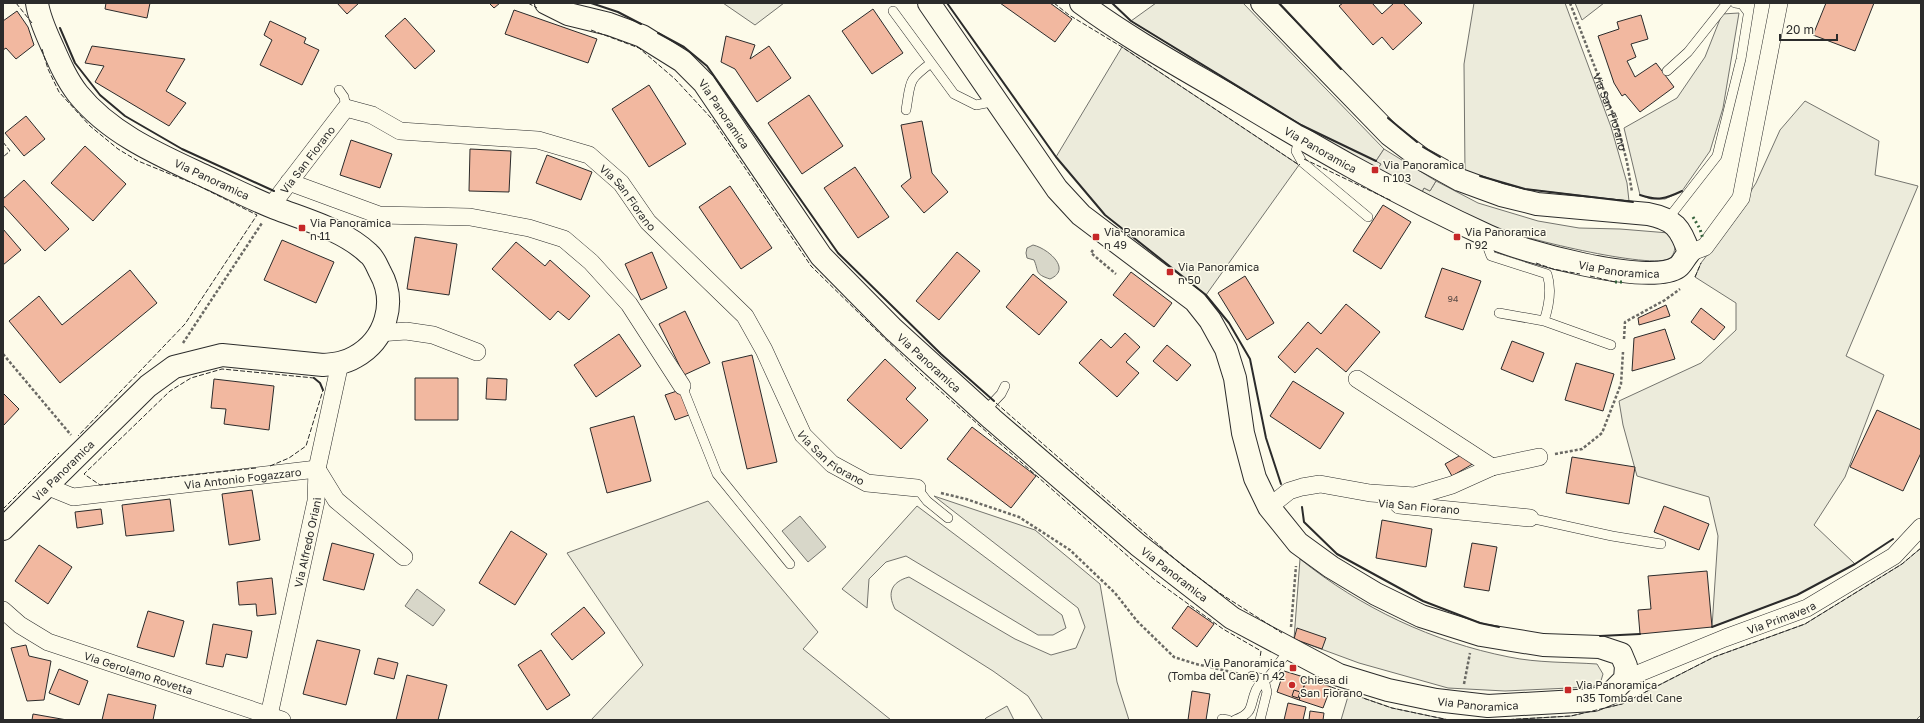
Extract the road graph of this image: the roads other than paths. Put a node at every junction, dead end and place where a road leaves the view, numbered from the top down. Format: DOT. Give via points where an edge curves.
graph roads {
  1 [pos="546,3"];
  2 [pos="929,3"];
  3 [pos="1081,3"];
  4 [pos="1262,3"];
  5 [pos="1727,3"];
  6 [pos="1735,3"];
  7 [pos="1779,3"];
  8 [pos="35,4"];
  9 [pos="1749,7"];
  10 [pos="893,11"];
  11 [pos="1104,12"];
  12 [pos="931,63"];
  13 [pos="1667,71"];
  14 [pos="339,90"];
  15 [pos="997,101"];
  16 [pos="346,108"];
  17 [pos="906,110"];
  18 [pos="1300,137"];
  19 [pos="289,182"];
  20 [pos="272,206"];
  21 [pos="1368,217"];
  22 [pos="1658,217"];
  23 [pos="1489,237"];
  24 [pos="1689,253"];
  25 [pos="1499,312"];
  26 [pos="1544,321"];
  27 [pos="379,333"];
  28 [pos="1611,345"];
  29 [pos="477,352"];
  30 [pos="340,363"];
  31 [pos="1356,379"];
  32 [pos="682,386"];
  33 [pos="1006,386"];
  34 [pos="984,412"];
  35 [pos="1539,457"];
  36 [pos="1492,467"];
  37 [pos="317,469"];
  38 [pos="46,486"];
  39 [pos="1308,486"];
  40 [pos="917,488"];
  41 [pos="1269,507"];
  42 [pos="948,518"];
  43 [pos="1530,518"];
  44 [pos="1921,527"];
  45 [pos="3,529"];
  46 [pos="1661,544"];
  47 [pos="404,557"];
  48 [pos="790,564"];
  49 [pos="3,610"];
  50 [pos="1289,650"];
  51 [pos="1252,676"];
  52 [pos="1264,679"];
  53 [pos="1625,679"];
  54 [pos="273,719"];
  55 [pos="1222,720"];
  56 [pos="1228,720"];
  57 [pos="1235,720"];
  58 [pos="1260,720"];
  1 -- 34 [label="street, Via Panoramica" via="568,14 609,24 642,36 682,61 704,83 821,256 893,330"];
  2 -- 15 [label="street"];
  3 -- 11 [label="street, Via Panoramica"];
  4 -- 22 [label="street" via="1390,135 1422,159 1460,180 1501,195 1537,204"];
  5 -- 13 [label="lane" via="1688,52"];
  6 -- 9 [label="lane"];
  7 -- 24 [label="street, Via Panoramica" via="1741,198 1705,247"];
  8 -- 20 [label="street, Via Panoramica" via="63,69 78,93 97,113 149,150"];
  9 -- 22 [label="lane" via="1741,59 1717,156"];
  10 -- 12 [label="lane"];
  11 -- 18 [label="street, Via Panoramica" via="1155,52"];
  12 -- 15 [label="lane" via="954,94 976,105"];
  12 -- 17 [label="lane" via="910,82"];
  14 -- 16 [label="lane" via="344,96"];
  15 -- 41 [label="street" via="1057,189 1081,215 1195,301 1210,320 1226,349 1255,478"];
  16 -- 19 [label="street, Via San Fiorano"];
  16 -- 40 [label="street, Via San Fiorano" via="372,115 400,131 538,140 589,156 621,183 648,222 745,316 764,350 803,435 832,464 867,483"];
  18 -- 21 [label="lane" via="1296,151 1302,162"];
  18 -- 23 [label="street, Via Panoramica" via="1384,184"];
  19 -- 20 [label="street, Via San Fiorano"];
  19 -- 32 [label="street" via="378,215 470,217 529,228 564,239 591,262 629,304"];
  20 -- 27 [label="street, Via Panoramica" via="353,240 370,255 389,292 389,307"];
  22 -- 24 [label="street" via="1674,224 1684,237"];
  23 -- 24 [label="street, Via Panoramica" via="1584,264 1628,273 1657,273 1678,267"];
  23 -- 26 [label="lane" via="1488,248 1491,256 1547,274 1550,284 1549,301"];
  25 -- 26 [label="lane"];
  26 -- 28 [label="lane"];
  27 -- 29 [label="street" via="406,331 433,335"];
  27 -- 30 [label="street, Via Panoramica" via="370,347 355,358"];
  30 -- 37 [label="street, Via Alfredo Oriani"];
  30 -- 38 [label="street, Via Panoramica" via="324,365 222,355 174,367 148,386"];
  31 -- 36 [label="street"];
  32 -- 48 [label="lane" via="717,474"];
  33 -- 34 [label="lane"];
  34 -- 50 [label="street, Via Panoramica" via="1145,550 1232,618"];
  35 -- 36 [label="street, Via San Fiorano"];
  36 -- 39 [label="street, Via San Fiorano" via="1452,486 1416,496 1370,493 1320,484"];
  37 -- 38 [label="street, Via Antonio Fogazzaro" via="73,497"];
  37 -- 47 [label="street" via="336,500"];
  37 -- 54 [label="street, Via Alfredo Oriani" via="316,501"];
  38 -- 45 [label="street, Via Panoramica"];
  39 -- 41 [label="street, Via San Fiorano" via="1289,491"];
  39 -- 43 [label="street, Via San Fiorano" via="1373,502"];
  40 -- 42 [label="lane"];
  41 -- 53 [label="street" via="1298,543 1331,567 1376,594 1421,616 1474,633 1543,645 1600,647 1621,654 1626,666"];
  43 -- 46 [label="lane"];
  44 -- 53 [label="street, Via Primavera" via="1894,556 1807,608"];
  49 -- 54 [label="street, Via Gerolamo Rovetta" via="20,625 48,642"];
  50 -- 52 [label="lane" via="1272,674"];
  50 -- 53 [label="street, Via Panoramica" via="1346,677 1388,690 1436,700 1488,706 1594,700 1611,693"];
  51 -- 52 [label="lane"];
  52 -- 57 [label="lane" via="1256,689 1251,710"];
  52 -- 58 [label="lane" via="1267,692"];
  55 -- 56 [label="lane"];
}
